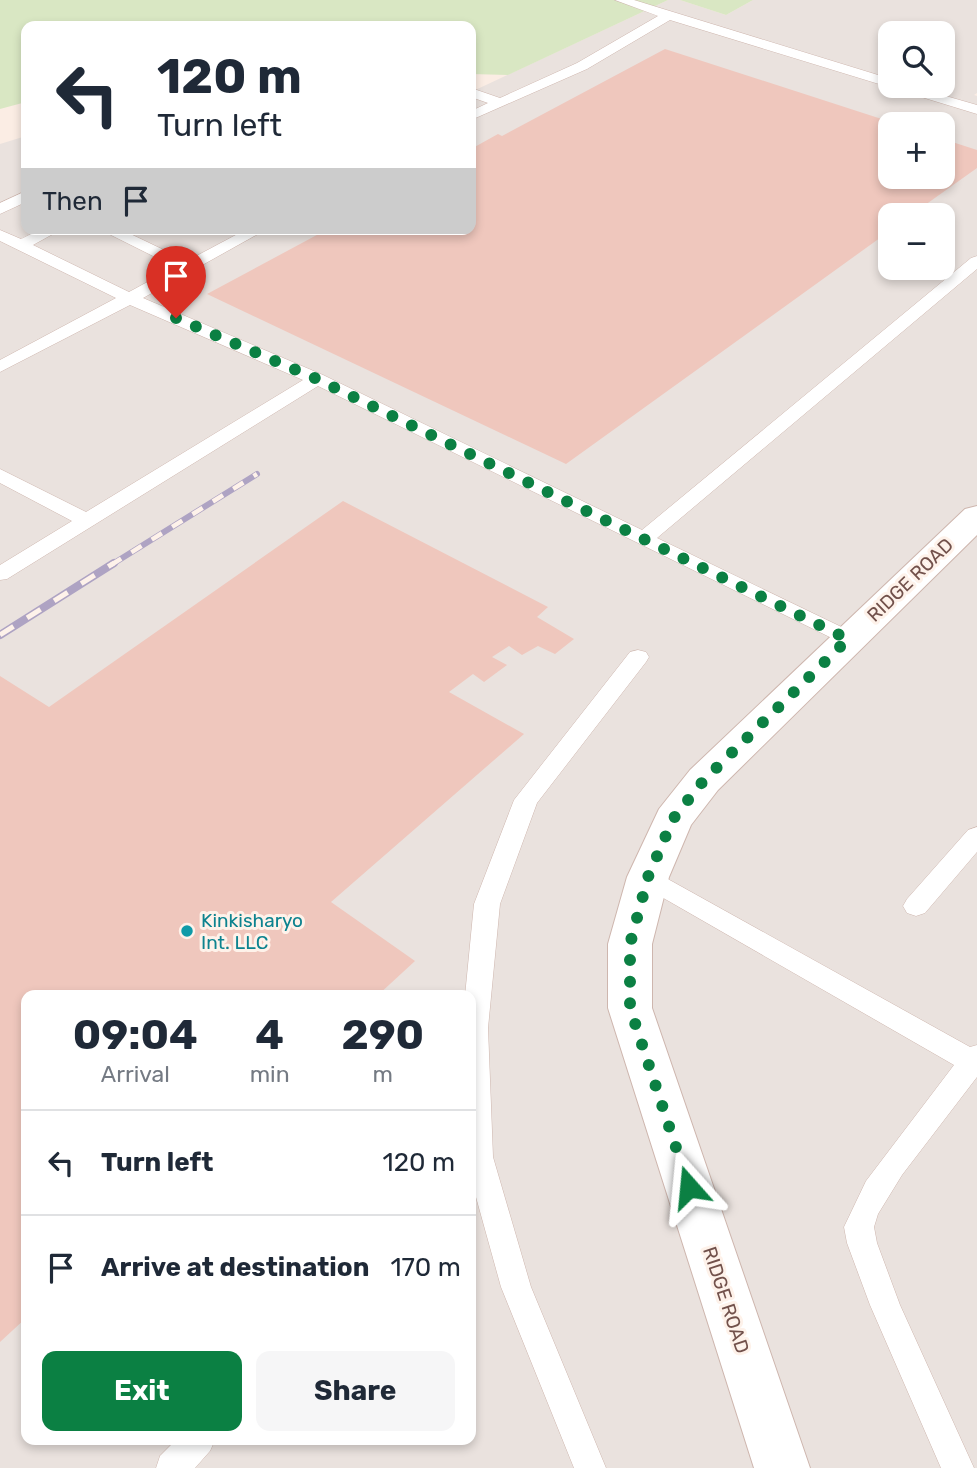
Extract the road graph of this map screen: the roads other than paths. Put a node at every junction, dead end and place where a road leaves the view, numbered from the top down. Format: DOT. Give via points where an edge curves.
graph roads {
  1 [pos="621,0"];
  2 [pos="669,15"];
  3 [pos="878,80"];
  4 [pos="476,94"];
  5 [pos="937,98"];
  6 [pos="499,102"];
  7 [pos="977,110"];
  8 [pos="476,114"];
  9 [pos="21,198"];
  10 [pos="0,209"];
  11 [pos="0,235"];
  12 [pos="42,235"];
  13 [pos="120,235"];
  14 [pos="141,235"];
  15 [pos="248,235"];
  16 [pos="131,240"];
  17 [pos="21,245"];
  18 [pos="977,261"];
  19 [pos="188,267"];
  20 [pos="129,298"];
  21 [pos="0,367"];
  22 [pos="317,379"];
  23 [pos="0,475"];
  24 [pos="977,516"];
  25 [pos="87,521"];
  26 [pos="643,539"];
  27 [pos="0,574"];
  28 [pos="848,639"];
  29 [pos="638,657"];
  30 [pos="977,836"];
  31 [pos="648,877"];
  32 [pos="916,906"];
  33 [pos="476,1018"];
  34 [pos="975,1059"];
  35 [pos="476,1164"];
  36 [pos="195,1445"];
  37 [pos="172,1468"];
  38 [pos="590,1468"];
  39 [pos="782,1468"];
  40 [pos="958,1468"];
  1 -- 2 [label="lane"];
  2 -- 3 [label="lane"];
  2 -- 6 [label="lane" via="582,66"];
  4 -- 6 [label="lane"];
  5 -- 7 [label="lane"];
  6 -- 8 [label="lane"];
  9 -- 10 [label="lane"];
  11 -- 17 [label="lane"];
  12 -- 17 [label="lane"];
  13 -- 16 [label="lane"];
  14 -- 16 [label="lane"];
  15 -- 19 [label="lane"];
  16 -- 19 [label="lane"];
  17 -- 20 [label="lane"];
  18 -- 26 [label="lane"];
  19 -- 20 [label="lane"];
  20 -- 21 [label="lane"];
  20 -- 22 [label="lane"];
  22 -- 25 [label="lane"];
  22 -- 26 [label="lane"];
  23 -- 25 [label="lane"];
  24 -- 28 [label="street, RIDGE ROAD"];
  25 -- 27 [label="lane"];
  26 -- 28 [label="lane"];
  28 -- 31 [label="street, RIDGE ROAD" via="704,780 673,819"];
  29 -- 33 [label="lane" via="526,800 487,904"];
  30 -- 32 [label="lane"];
  31 -- 34 [label="lane"];
  31 -- 39 [label="street, RIDGE ROAD" via="630,944 630,1008"];
  34 -- 40 [label="lane" via="873,1194 859,1228 870,1267"];
  35 -- 38 [label="lane" via="516,1287"];
  36 -- 37 [label="lane"];
}
